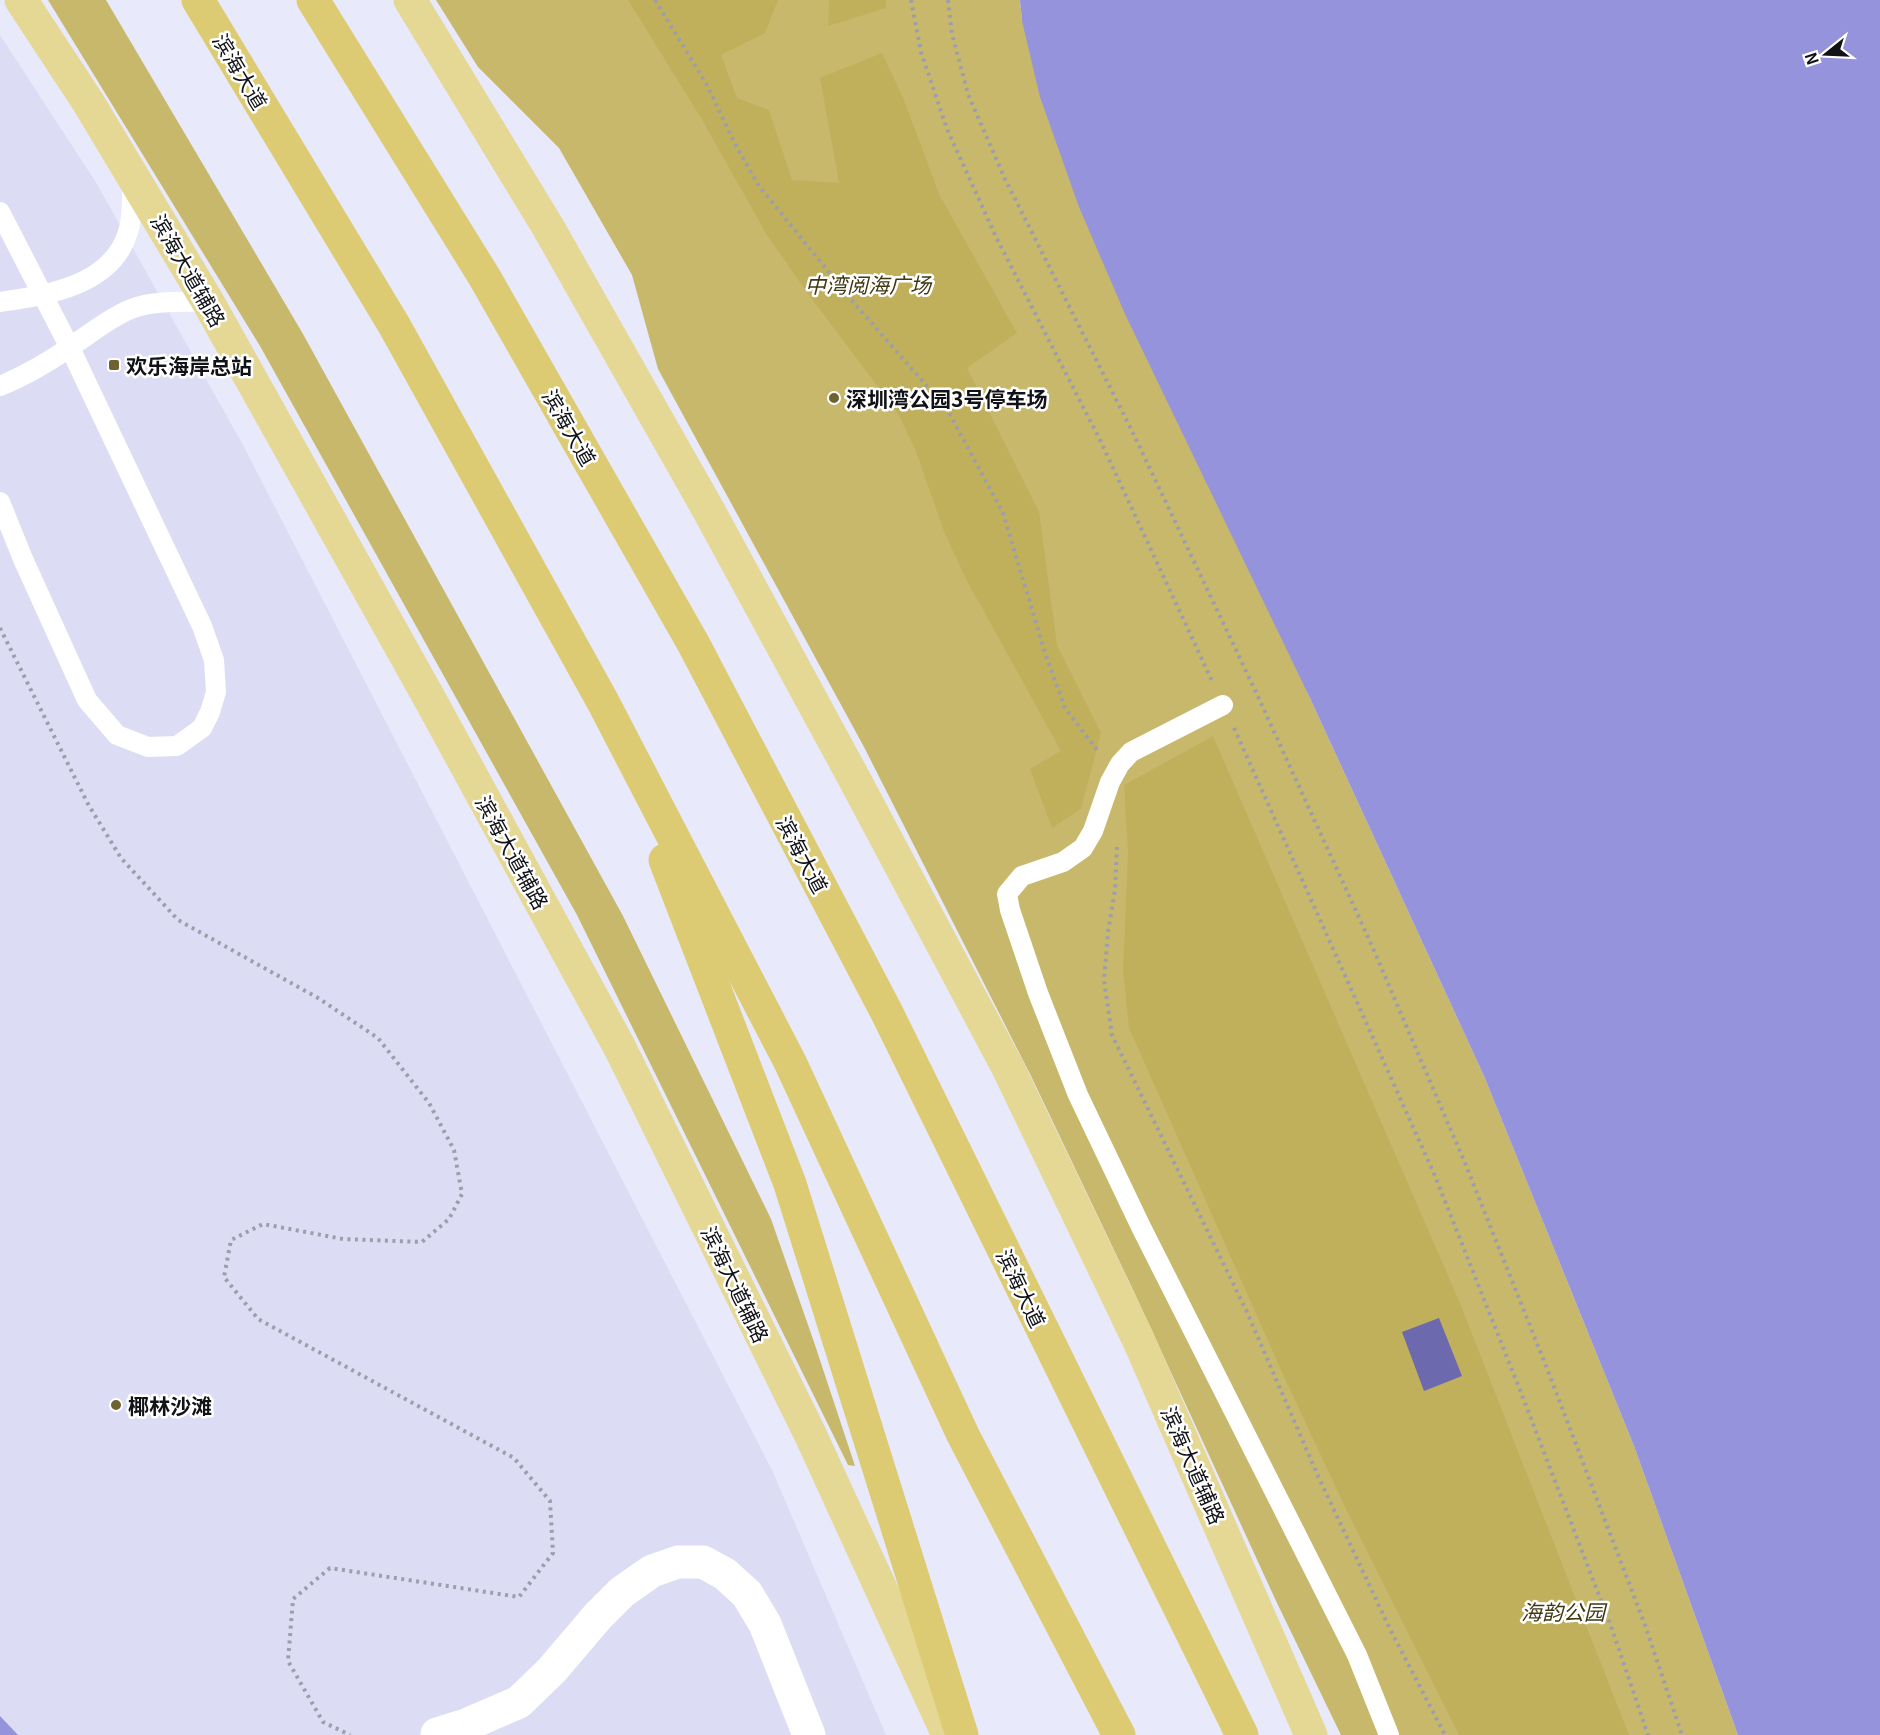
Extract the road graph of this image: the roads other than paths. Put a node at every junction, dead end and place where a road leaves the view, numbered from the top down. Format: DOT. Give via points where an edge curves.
graph roads {
  1 [pos="21,0"];
  2 [pos="198,0"];
  3 [pos="313,0"];
  4 [pos="410,0"];
  5 [pos="132,172"];
  6 [pos="0,212"];
  7 [pos="44,295"];
  8 [pos="0,302"];
  9 [pos="208,302"];
  10 [pos="70,348"];
  11 [pos="0,387"];
  12 [pos="0,502"];
  13 [pos="603,702"];
  14 [pos="1223,705"];
  15 [pos="437,1734"];
  16 [pos="809,1735"];
  17 [pos="948,1735"];
  18 [pos="962,1735"];
  19 [pos="1119,1735"];
  20 [pos="1242,1735"];
  21 [pos="1311,1735"];
  22 [pos="1389,1735"];
  1 -- 5 [label="main road, 滨海大道辅路"];
  2 -- 13 [label="highway, 滨海大道" via="394,325"];
  3 -- 20 [label="highway, 滨海大道" via="485,278 693,643 887,1013"];
  4 -- 21 [label="main road, 滨海大道辅路" via="548,227 709,511 1008,1068 1138,1338"];
  5 -- 7 [label="lane" via="130,223 117,255 85,280"];
  5 -- 9 [label="main road, 滨海大道辅路"];
  6 -- 7 [label="lane"];
  7 -- 8 [label="lane"];
  7 -- 10 [label="lane"];
  9 -- 10 [label="lane" via="156,303 133,308"];
  9 -- 17 [label="main road, 滨海大道辅路" via="620,1048 811,1436"];
  10 -- 11 [label="lane"];
  10 -- 12 [label="lane" via="202,626 214,660 216,692 202,728 177,746 148,747 117,735 87,700"];
  13 -- 18 [label="highway" via="790,1184"];
  13 -- 19 [label="highway, 滨海大道" via="790,1062 963,1435"];
  14 -- 22 [label="lane" via="1131,752 1110,782 1083,848 1063,862 1022,876 1007,894 1038,993 1078,1095 1357,1655"];
  15 -- 16 [label="street" via="519,1702 622,1592 652,1570 678,1562 704,1562 747,1594 765,1624"];
}
